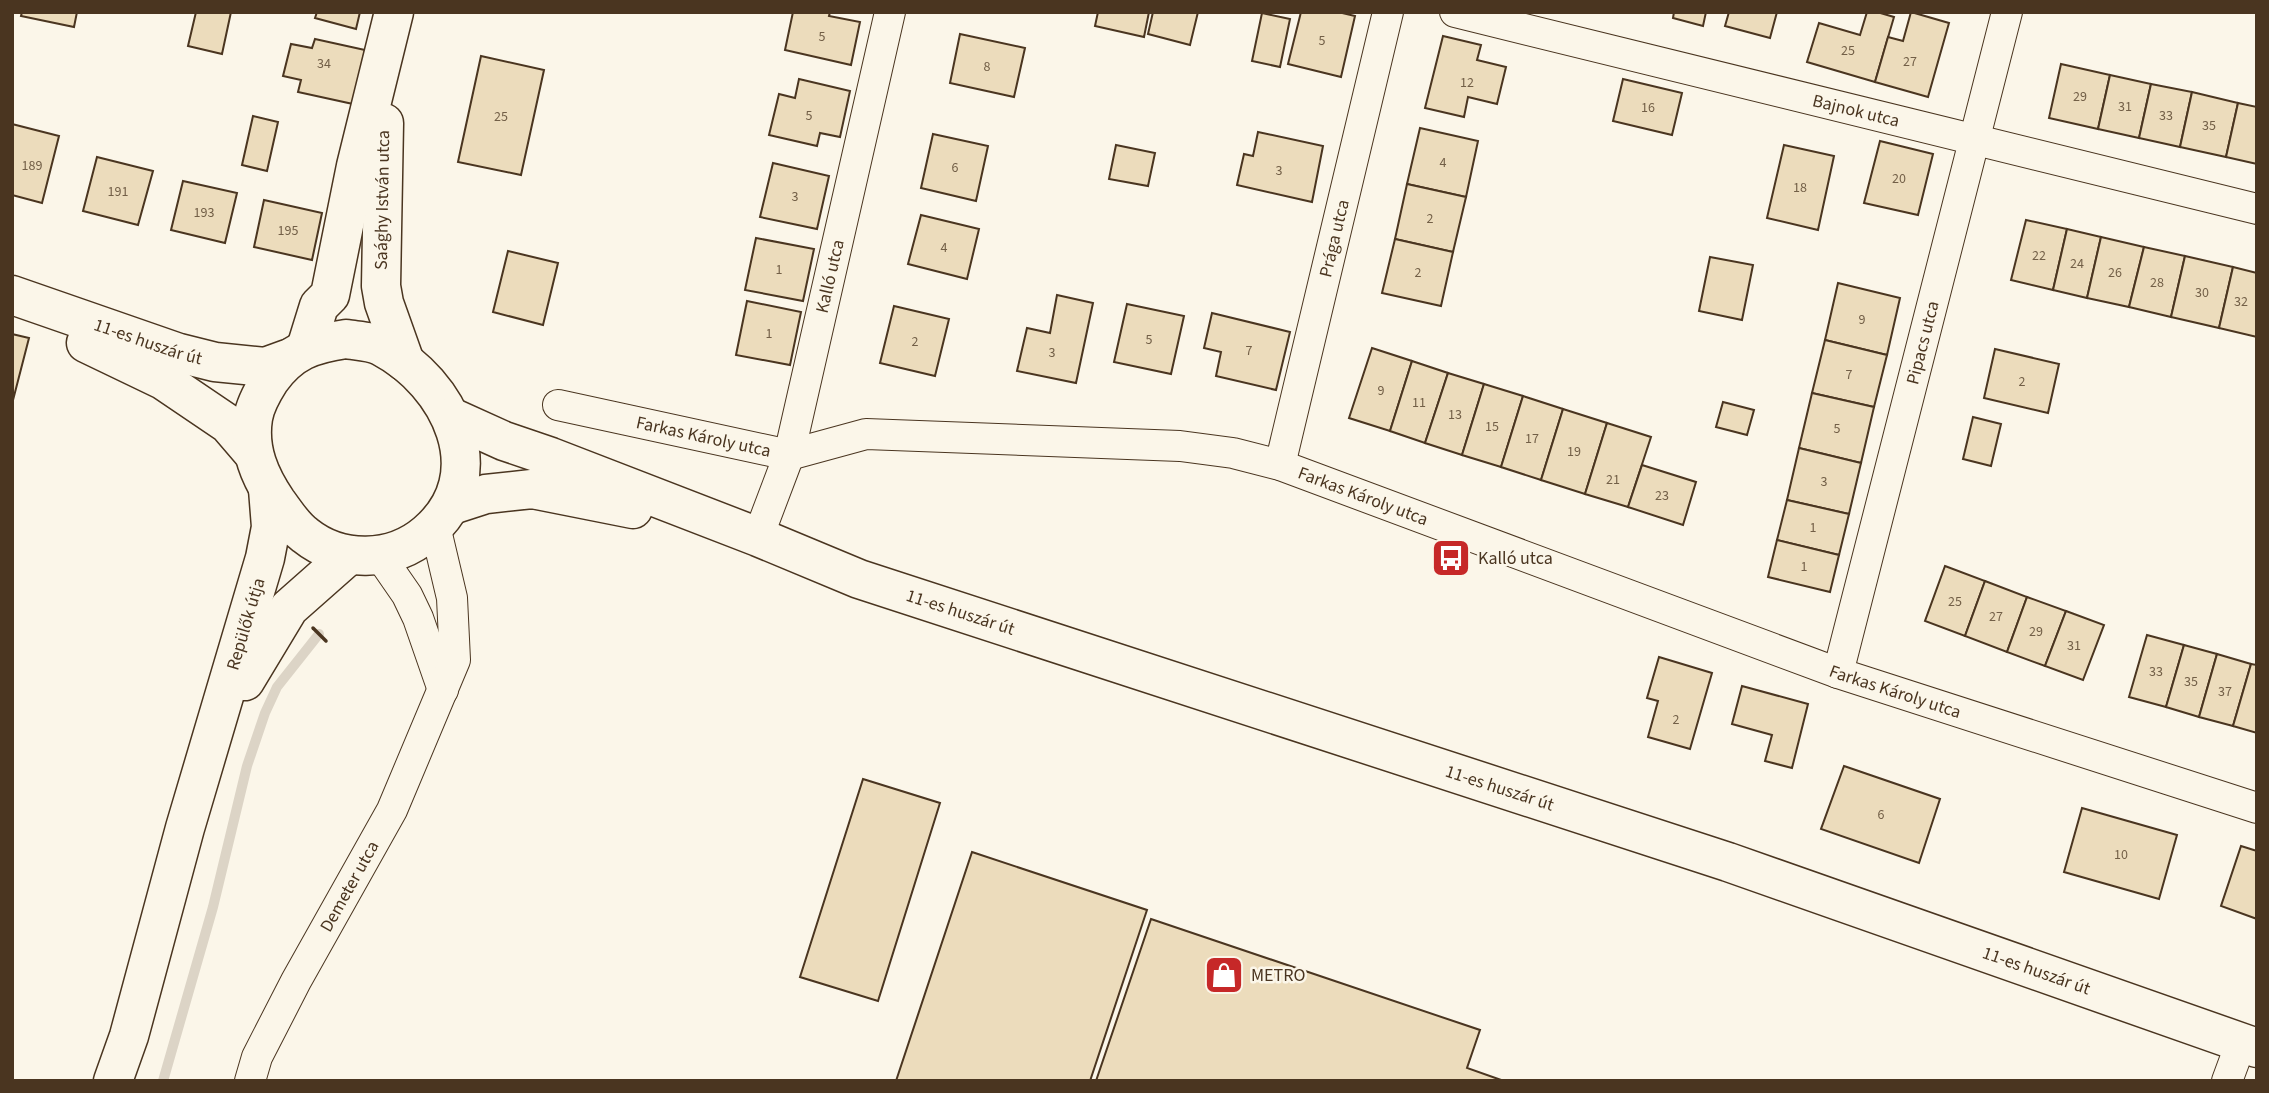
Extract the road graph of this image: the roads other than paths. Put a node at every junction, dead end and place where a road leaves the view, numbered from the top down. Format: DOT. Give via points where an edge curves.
graph roads {
  1 [pos="890,12"];
  2 [pos="1388,12"];
  3 [pos="1455,12"];
  4 [pos="2007,12"];
  5 [pos="392,23"];
  6 [pos="1974,141"];
  7 [pos="2257,209"];
  8 [pos="12,295"];
  9 [pos="12,306"];
  10 [pos="297,354"];
  11 [pos="405,362"];
  12 [pos="558,405"];
  13 [pos="451,417"];
  14 [pos="252,452"];
  15 [pos="789,455"];
  16 [pos="1280,465"];
  17 [pos="268,489"];
  18 [pos="444,516"];
  19 [pos="750,534"];
  20 [pos="364,555"];
  21 [pos="1838,673"];
  22 [pos="443,690"];
  23 [pos="205,757"];
  24 [pos="2257,808"];
  25 [pos="129,1036"];
  26 [pos="2249,1046"];
  27 [pos="113,1081"];
  28 [pos="129,1081"];
  29 [pos="250,1081"];
  30 [pos="2227,1081"];
  1 -- 15 [label="street, Kalló utca"];
  2 -- 16 [label="street, Prága utca"];
  3 -- 6 [label="street, Bajnok utca"];
  4 -- 6 [label="street, Pipacs utca"];
  5 -- 10 [label="main road, Saághy István utca" via="330,295 319,306"];
  5 -- 11 [label="main road, Saághy István utca" via="381,178 381,286"];
  6 -- 7 [label="street, Bajnok utca"];
  6 -- 21 [label="street, Pipacs utca"];
  8 -- 10 [label="main road, 11-es huszár út" via="215,362 265,367"];
  9 -- 14 [label="main road, 11-es huszár út" via="163,380 228,424"];
  10 -- 11 [label="main road" via="322,342 346,339 380,345"];
  10 -- 14 [label="main road" via="262,392 253,418"];
  11 -- 13 [label="main road"];
  12 -- 15 [label="street, Farkas Károly utca"];
  13 -- 18 [label="main road" via="462,464 458,489"];
  13 -- 19 [label="main road"];
  14 -- 17 [label="main road"];
  15 -- 16 [label="street, Farkas Károly utca" via="866,434 1180,446"];
  15 -- 19 [label="street, Kalló utca"];
  16 -- 21 [label="street, Farkas Károly utca"];
  17 -- 20 [label="main road" via="305,536 320,545"];
  17 -- 23 [label="main road, Repülők útja" via="271,527 265,558"];
  18 -- 19 [label="main road" via="486,494 543,490"];
  18 -- 20 [label="main road" via="409,547"];
  18 -- 22 [label="street, Demeter utca" via="455,660"];
  19 -- 26 [label="main road, 11-es huszár út" via="859,579 1728,862"];
  20 -- 22 [label="street" via="407,595"];
  20 -- 23 [label="main road, Repülők útja" via="289,608"];
  21 -- 24 [label="street, Farkas Károly utca"];
  22 -- 29 [label="street, Demeter utca" via="392,810 296,981 257,1056"];
  23 -- 25 [label="main road, Repülők útja"];
  25 -- 27 [label="main road"];
  25 -- 28 [label="main road"];
  26 -- 30 [label="street"];
}
